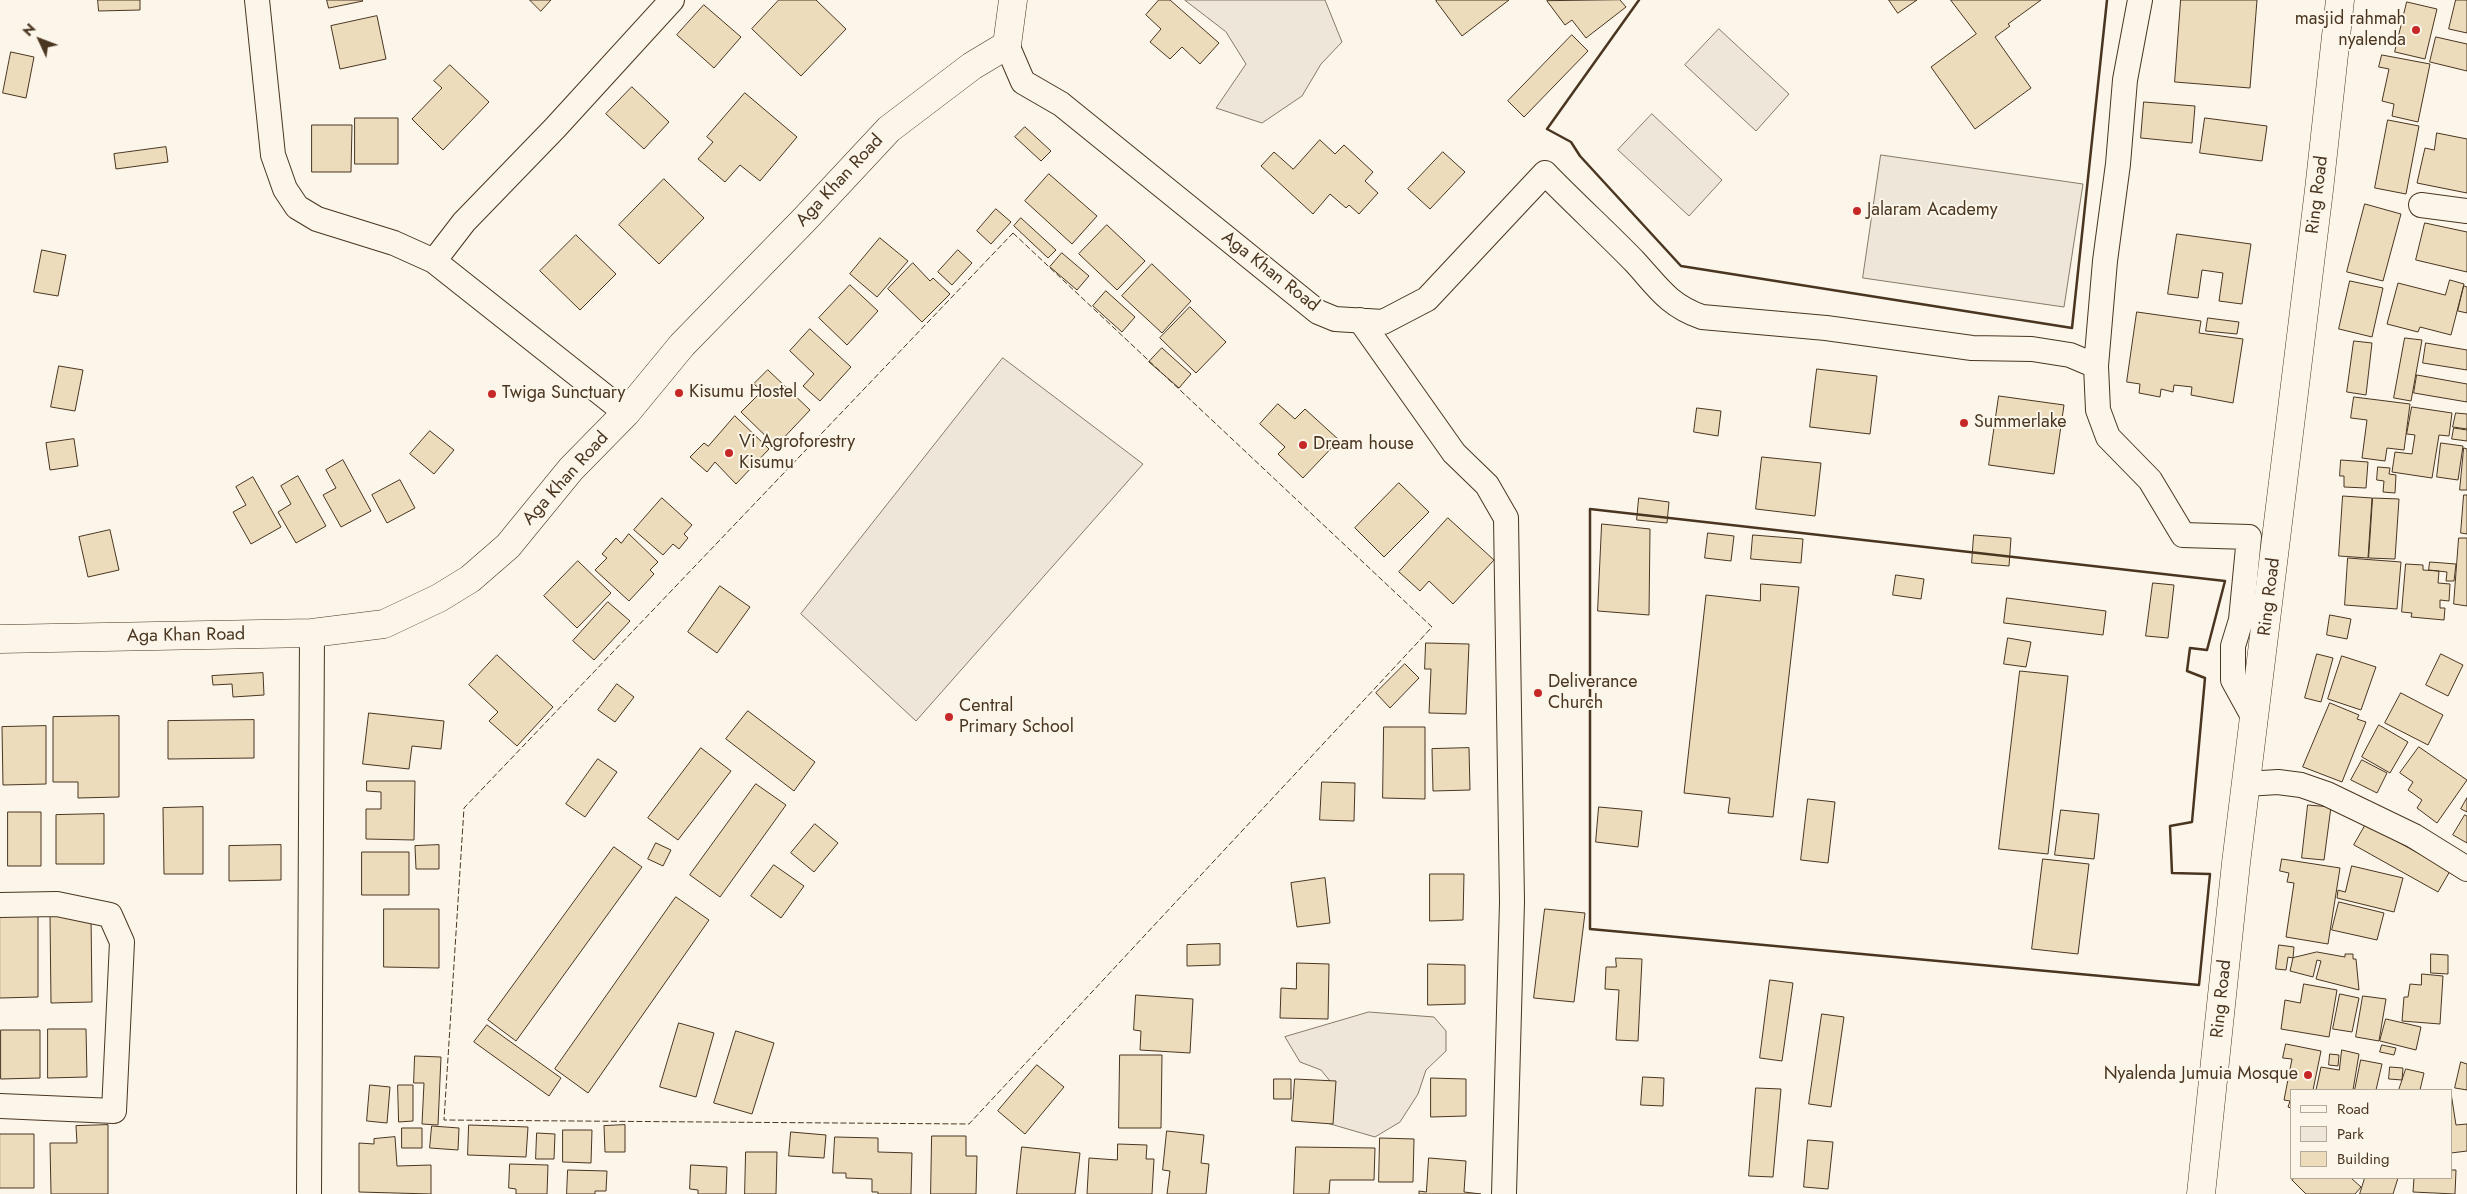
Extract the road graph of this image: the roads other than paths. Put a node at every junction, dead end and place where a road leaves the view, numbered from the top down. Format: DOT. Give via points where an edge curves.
graph roads {
  1 [pos="257,0"];
  2 [pos="672,0"];
  3 [pos="1013,0"];
  4 [pos="2140,0"];
  5 [pos="2340,0"];
  6 [pos="1007,45"];
  7 [pos="2421,205"];
  8 [pos="2467,211"];
  9 [pos="434,261"];
  10 [pos="1360,320"];
  11 [pos="2096,366"];
  12 [pos="626,413"];
  13 [pos="312,633"];
  14 [pos="0,639"];
  15 [pos="2255,720"];
  16 [pos="2246,784"];
  17 [pos="2467,869"];
  18 [pos="0,905"];
  19 [pos="0,1106"];
  20 [pos="309,1194"];
  21 [pos="1504,1194"];
  22 [pos="2201,1194"];
  1 -- 9 [label="street" via="273,155 284,189 297,207 317,219 394,243"];
  2 -- 9 [label="street" via="464,222"];
  3 -- 6 [label="street"];
  4 -- 11 [label="street" via="2125,80"];
  5 -- 15 [label="street, Ring Road"];
  6 -- 10 [label="street, Aga Khan Road" via="1023,82 1061,104 1318,312 1335,319"];
  6 -- 12 [label="street, Aga Khan Road" via="972,66 889,128 682,346"];
  7 -- 8 [label="street"];
  9 -- 12 [label="street"];
  10 -- 11 [label="street, Aga Khan Road" via="1383,322 1427,299 1545,173 1665,296 1683,310 1702,316 1826,328 1972,348 2032,349 2070,355"];
  10 -- 21 [label="street" via="1454,453 1487,485 1506,518 1512,902"];
  11 -- 15 [label="street" via="2098,410 2108,437 2150,480 2183,535 2249,537 2241,620 2233,646 2233,680"];
  12 -- 13 [label="street, Aga Khan Road" via="571,469 508,546 470,578 439,598 384,624"];
  13 -- 14 [label="street, Aga Khan Road"];
  13 -- 20 [label="street"];
  15 -- 16 [label="street, Ring Road"];
  16 -- 17 [label="street" via="2278,782 2301,785 2327,794 2414,836"];
  16 -- 22 [label="street, Ring Road"];
  18 -- 19 [label="street" via="57,904 110,915 122,942 114,1110"];
}
